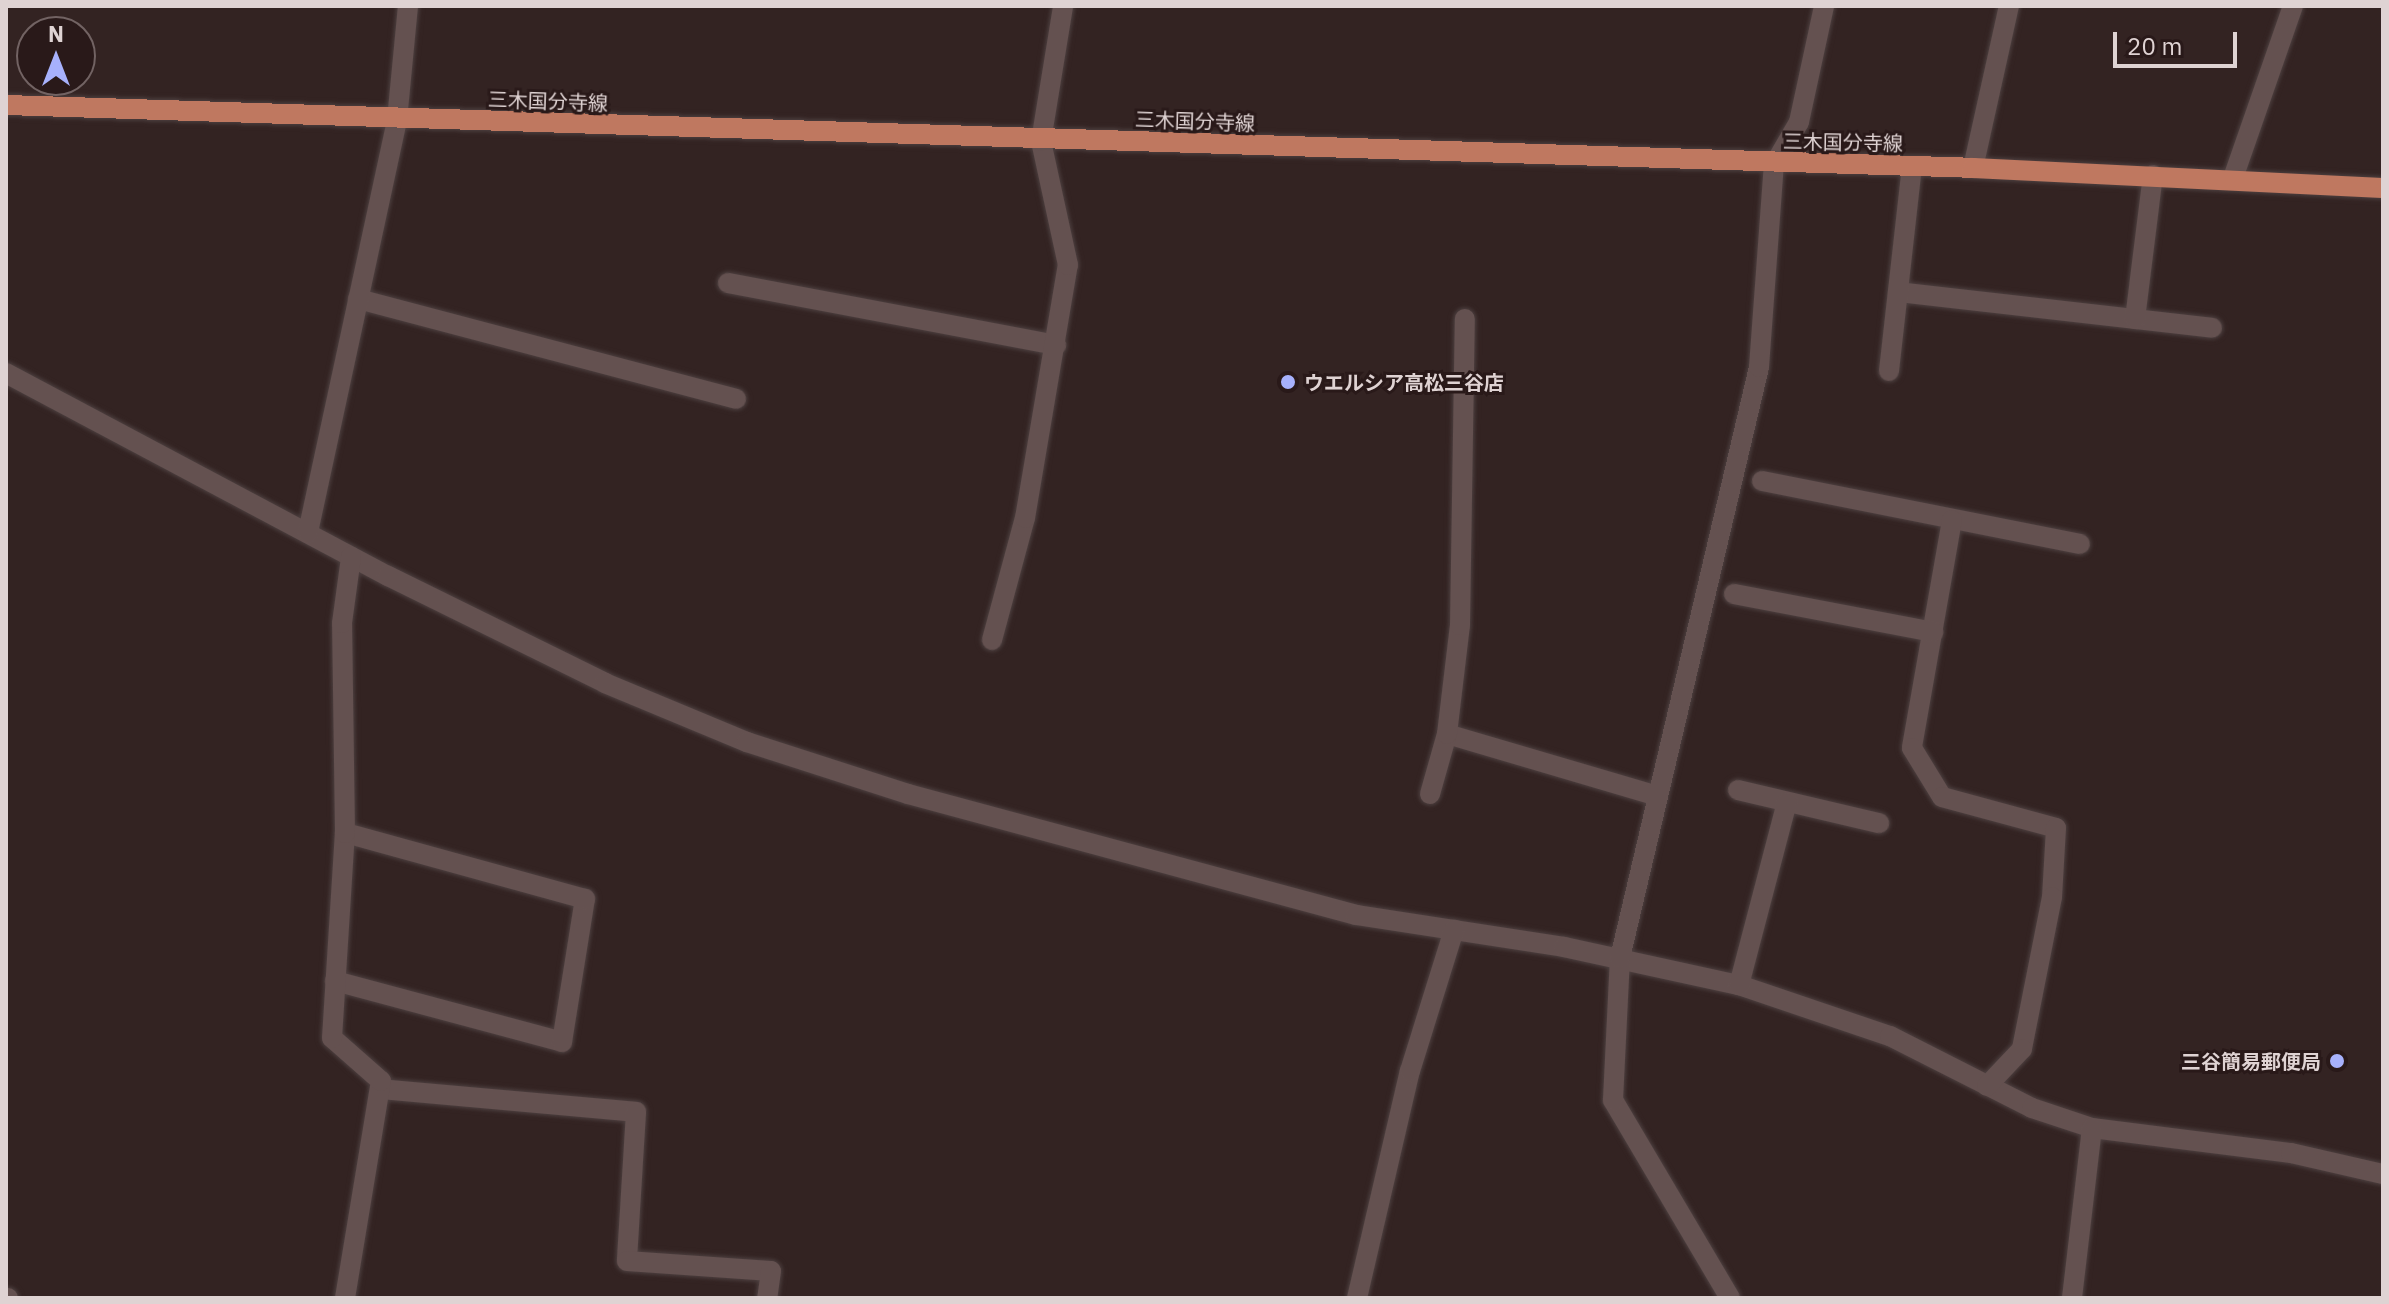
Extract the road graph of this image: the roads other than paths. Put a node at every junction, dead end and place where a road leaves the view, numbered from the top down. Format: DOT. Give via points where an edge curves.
graph roads {
  1 [pos="408,6"];
  2 [pos="1063,6"];
  3 [pos="1824,6"];
  4 [pos="2009,6"];
  5 [pos="2293,6"];
  6 [pos="6,105"];
  7 [pos="397,120"];
  8 [pos="1041,141"];
  9 [pos="1774,165"];
  10 [pos="1912,167"];
  11 [pos="1973,168"];
  12 [pos="2153,175"];
  13 [pos="2233,178"];
  14 [pos="2383,188"];
  15 [pos="728,283"];
  16 [pos="1898,292"];
  17 [pos="358,299"];
  18 [pos="1465,319"];
  19 [pos="2135,319"];
  20 [pos="2212,328"];
  21 [pos="1056,345"];
  22 [pos="1889,371"];
  23 [pos="12,376"];
  24 [pos="6,397"];
  25 [pos="736,399"];
  26 [pos="1762,481"];
  27 [pos="1952,520"];
  28 [pos="308,532"];
  29 [pos="2080,544"];
  30 [pos="351,557"];
  31 [pos="1734,594"];
  32 [pos="1933,632"];
  33 [pos="992,640"];
  34 [pos="1447,734"];
  35 [pos="1738,790"];
  36 [pos="1430,794"];
  37 [pos="1658,796"];
  38 [pos="1787,802"];
  39 [pos="1879,823"];
  40 [pos="345,833"];
  41 [pos="1454,930"];
  42 [pos="1620,958"];
  43 [pos="335,981"];
  44 [pos="1739,985"];
  45 [pos="1987,1086"];
  46 [pos="380,1089"];
  47 [pos="2092,1128"];
  48 [pos="2383,1174"];
  49 [pos="345,1298"];
  50 [pos="767,1298"];
  51 [pos="1357,1298"];
  52 [pos="1730,1298"];
  53 [pos="2072,1298"];
  1 -- 7 [label="street"];
  2 -- 8 [label="street"];
  3 -- 9 [label="street" via="1799,122"];
  4 -- 11 [label="street"];
  5 -- 13 [label="street"];
  6 -- 7 [label="main road, 三木国分寺線"];
  7 -- 8 [label="main road, 三木国分寺線"];
  7 -- 17 [label="street"];
  8 -- 9 [label="main road, 三木国分寺線"];
  8 -- 21 [label="street" via="1068,265"];
  9 -- 10 [label="main road, 三木国分寺線"];
  9 -- 37 [label="street" via="1759,367"];
  10 -- 11 [label="main road, 三木国分寺線"];
  10 -- 16 [label="street"];
  11 -- 12 [label="main road, 三木国分寺線"];
  12 -- 13 [label="main road, 三木国分寺線"];
  12 -- 19 [label="street"];
  13 -- 14 [label="main road, 三木国分寺線"];
  15 -- 21 [label="street"];
  16 -- 19 [label="street"];
  16 -- 22 [label="street"];
  17 -- 25 [label="street"];
  17 -- 28 [label="street"];
  18 -- 34 [label="street" via="1460,625"];
  19 -- 20 [label="street"];
  21 -- 33 [label="street" via="1025,518"];
  23 -- 24 [label="street"];
  23 -- 28 [label="street"];
  26 -- 27 [label="street"];
  27 -- 29 [label="street"];
  27 -- 32 [label="street"];
  28 -- 30 [label="street"];
  30 -- 40 [label="street" via="342,623"];
  30 -- 41 [label="street" via="605,683 747,742 908,794 1356,915"];
  31 -- 32 [label="street"];
  32 -- 45 [label="street" via="1912,748 1942,797 2056,828 2052,897 2022,1049"];
  34 -- 36 [label="street"];
  34 -- 37 [label="street"];
  35 -- 38 [label="street"];
  37 -- 42 [label="street"];
  38 -- 39 [label="street"];
  38 -- 44 [label="street"];
  40 -- 43 [label="street"];
  40 -- 43 [label="street" via="585,899 562,1042"];
  41 -- 42 [label="street"];
  41 -- 51 [label="street" via="1410,1071"];
  42 -- 44 [label="street"];
  42 -- 52 [label="street" via="1613,1100"];
  43 -- 46 [label="street" via="332,1038 381,1081"];
  44 -- 45 [label="street" via="1890,1036"];
  45 -- 47 [label="street"];
  46 -- 49 [label="street"];
  46 -- 50 [label="street" via="636,1112 627,1261 771,1271"];
  47 -- 48 [label="street" via="2291,1153"];
  47 -- 53 [label="street"];
}
